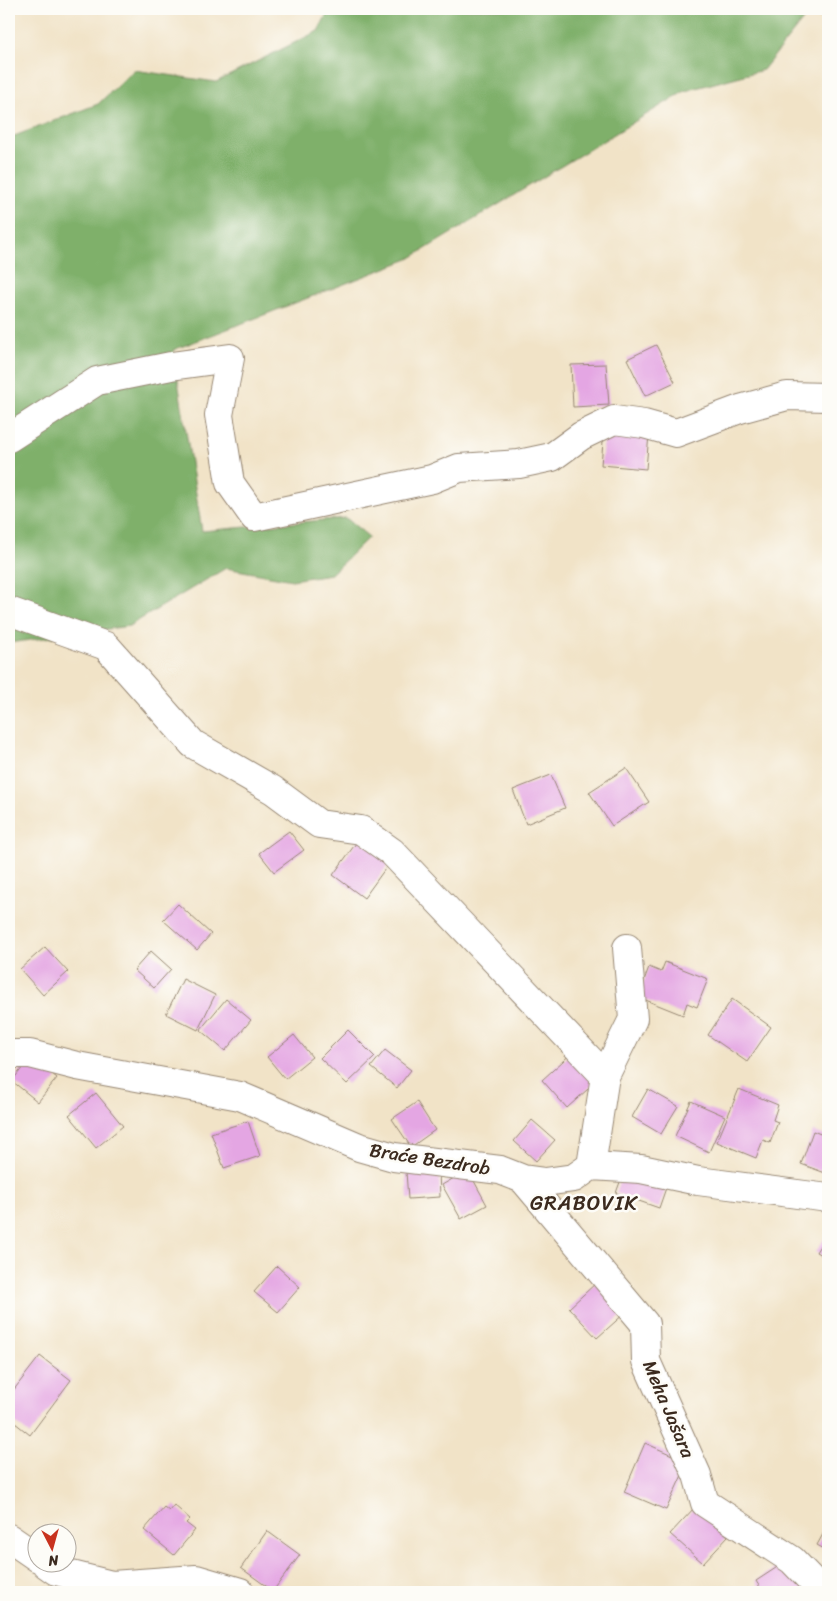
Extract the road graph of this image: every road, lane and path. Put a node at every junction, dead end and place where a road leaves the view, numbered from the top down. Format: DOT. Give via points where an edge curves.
graph roads {
  1 [pos="828,397"];
  2 [pos="9,438"];
  3 [pos="9,611"];
  4 [pos="627,948"];
  5 [pos="9,1054"];
  6 [pos="605,1076"];
  7 [pos="590,1166"];
  8 [pos="523,1179"];
  9 [pos="828,1198"];
  10 [pos="9,1538"];
  11 [pos="28,1551"];
  12 [pos="68,1574"];
  13 [pos="240,1592"];
  14 [pos="823,1592"];
  1 -- 2 [label="street" via="786,396 676,433 614,420 581,436 552,457 518,464 459,468 432,479 254,517 230,483 220,415 230,358 97,381"];
  3 -- 6 [label="street" via="106,646 193,744 273,790 319,824 361,830 392,852"];
  4 -- 6 [label="street" via="633,1018"];
  5 -- 8 [label="street, Braće Bezdrob" via="30,1054 77,1066 240,1096 359,1147 394,1157 500,1170"];
  6 -- 7 [label="street"];
  7 -- 8 [label="street, Braće Bezdrob" via="574,1178 545,1182"];
  7 -- 9 [label="street" via="641,1169 698,1181"];
  8 -- 14 [label="street, Meha Jašara" via="645,1324 646,1361 697,1475 705,1503 792,1560"];
  10 -- 11 [label="street"];
  12 -- 13 [label="street" via="112,1585 196,1579"];
}
